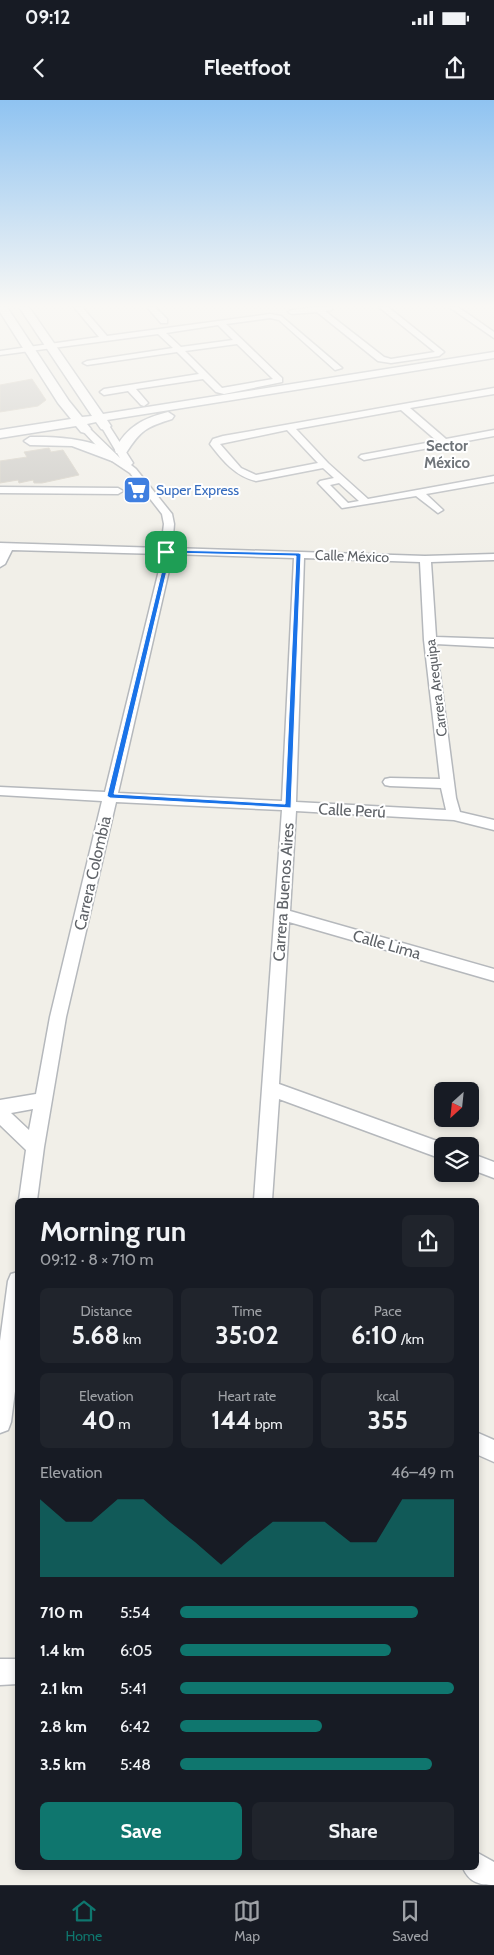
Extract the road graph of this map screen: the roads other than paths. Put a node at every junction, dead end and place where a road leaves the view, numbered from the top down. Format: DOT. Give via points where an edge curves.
graph roads {
  1 [pos="56,390"];
  2 [pos="115,390"];
  3 [pos="132,390"];
  4 [pos="289,390"];
  5 [pos="323,390"];
  6 [pos="82,392"];
  7 [pos="104,392"];
  8 [pos="494,392"];
  9 [pos="62,400"];
  10 [pos="144,403"];
  11 [pos="403,407"];
  12 [pos="163,412"];
  13 [pos="102,422"];
  14 [pos="82,425"];
  15 [pos="289,426"];
  16 [pos="494,433"];
  17 [pos="5,438"];
  18 [pos="444,442"];
  19 [pos="117,453"];
  20 [pos="364,457"];
  21 [pos="325,465"];
  22 [pos="341,480"];
  23 [pos="493,480"];
  24 [pos="0,490"];
  25 [pos="118,491"];
  26 [pos="418,493"];
  27 [pos="366,502"];
  28 [pos="438,510"];
  29 [pos="4,546"];
  30 [pos="166,552"];
  31 [pos="299,554"];
  32 [pos="494,557"];
  33 [pos="425,559"];
  34 [pos="0,564"];
  35 [pos="430,640"];
  36 [pos="494,643"];
  37 [pos="390,782"];
  38 [pos="448,784"];
  39 [pos="0,791"];
  40 [pos="110,796"];
  41 [pos="289,806"];
  42 [pos="454,816"];
  43 [pos="494,825"];
  44 [pos="281,914"];
  45 [pos="494,975"];
  46 [pos="270,1088"];
  47 [pos="43,1100"];
  48 [pos="0,1108"];
  49 [pos="0,1114"];
  50 [pos="35,1147"];
  51 [pos="434,1148"];
  52 [pos="479,1164"];
  53 [pos="494,1170"];
  54 [pos="28,1198"];
  55 [pos="263,1198"];
  56 [pos="15,1298"];
  57 [pos="9,1332"];
  58 [pos="0,1422"];
  59 [pos="479,1444"];
  60 [pos="494,1452"];
  61 [pos="15,1671"];
  62 [pos="0,1672"];
  63 [pos="479,1868"];
  64 [pos="494,1878"];
  1 -- 9 [label="main road"];
  2 -- 7 [label="street"];
  3 -- 10 [label="street"];
  4 -- 12 [label="main road"];
  5 -- 12 [label="main road"];
  6 -- 12 [label="main road" via="98,402"];
  6 -- 13 [label="main road"];
  8 -- 11 [label="street"];
  9 -- 14 [label="main road"];
  9 -- 17 [label="main road" via="59,412 46,421"];
  11 -- 15 [label="street"];
  11 -- 18 [label="street"];
  12 -- 13 [label="main road"];
  12 -- 19 [label="main road" via="128,436"];
  13 -- 14 [label="main road"];
  13 -- 19 [label="street, Carrera Colombia"];
  14 -- 17 [label="main road"];
  14 -- 19 [label="street, Carrera Colombia"];
  15 -- 21 [label="street"];
  15 -- 21 [label="street" via="216,441 215,444 242,474 249,477"];
  16 -- 18 [label="street"];
  17 -- 19 [label="main road" via="67,441"];
  18 -- 20 [label="street"];
  19 -- 30 [label="street, Carrera Colombia" via="167,514"];
  21 -- 22 [label="street"];
  22 -- 27 [label="street"];
  22 -- 27 [label="street" via="323,483 346,506"];
  23 -- 26 [label="street"];
  24 -- 25 [label="street"];
  26 -- 27 [label="street"];
  26 -- 28 [label="street"];
  29 -- 30 [label="street, Calle México"];
  29 -- 34 [label="street"];
  30 -- 31 [label="street, Calle México"];
  30 -- 40 [label="street, Carrera Colombia"];
  31 -- 33 [label="street, Calle México"];
  31 -- 41 [label="street, Carrera Buenos Aires"];
  32 -- 33 [label="street, Calle México"];
  33 -- 35 [label="street, Carrera Arequipa"];
  35 -- 36 [label="street"];
  35 -- 38 [label="street, Carrera Arequipa"];
  37 -- 38 [label="street"];
  38 -- 42 [label="street, Carrera Arequipa"];
  39 -- 40 [label="street, Calle Perú"];
  40 -- 41 [label="street, Calle Perú"];
  40 -- 47 [label="street, Carrera Colombia" via="58,1017"];
  41 -- 42 [label="street, Calle Perú"];
  41 -- 44 [label="street, Carrera Buenos Aires"];
  42 -- 43 [label="street, Calle Perú"];
  44 -- 45 [label="street, Calle Lima"];
  44 -- 46 [label="street, Carrera Buenos Aires"];
  46 -- 51 [label="street"];
  46 -- 55 [label="street, Carrera Buenos Aires"];
  47 -- 48 [label="street"];
  47 -- 50 [label="street, Carrera Colombia"];
  49 -- 50 [label="street"];
  50 -- 54 [label="street, Carrera Colombia"];
  52 -- 53 [label="street"];
  56 -- 57 [label="street"];
  57 -- 58 [label="street"];
  59 -- 60 [label="street"];
  61 -- 62 [label="street"];
  63 -- 64 [label="street"];
}
